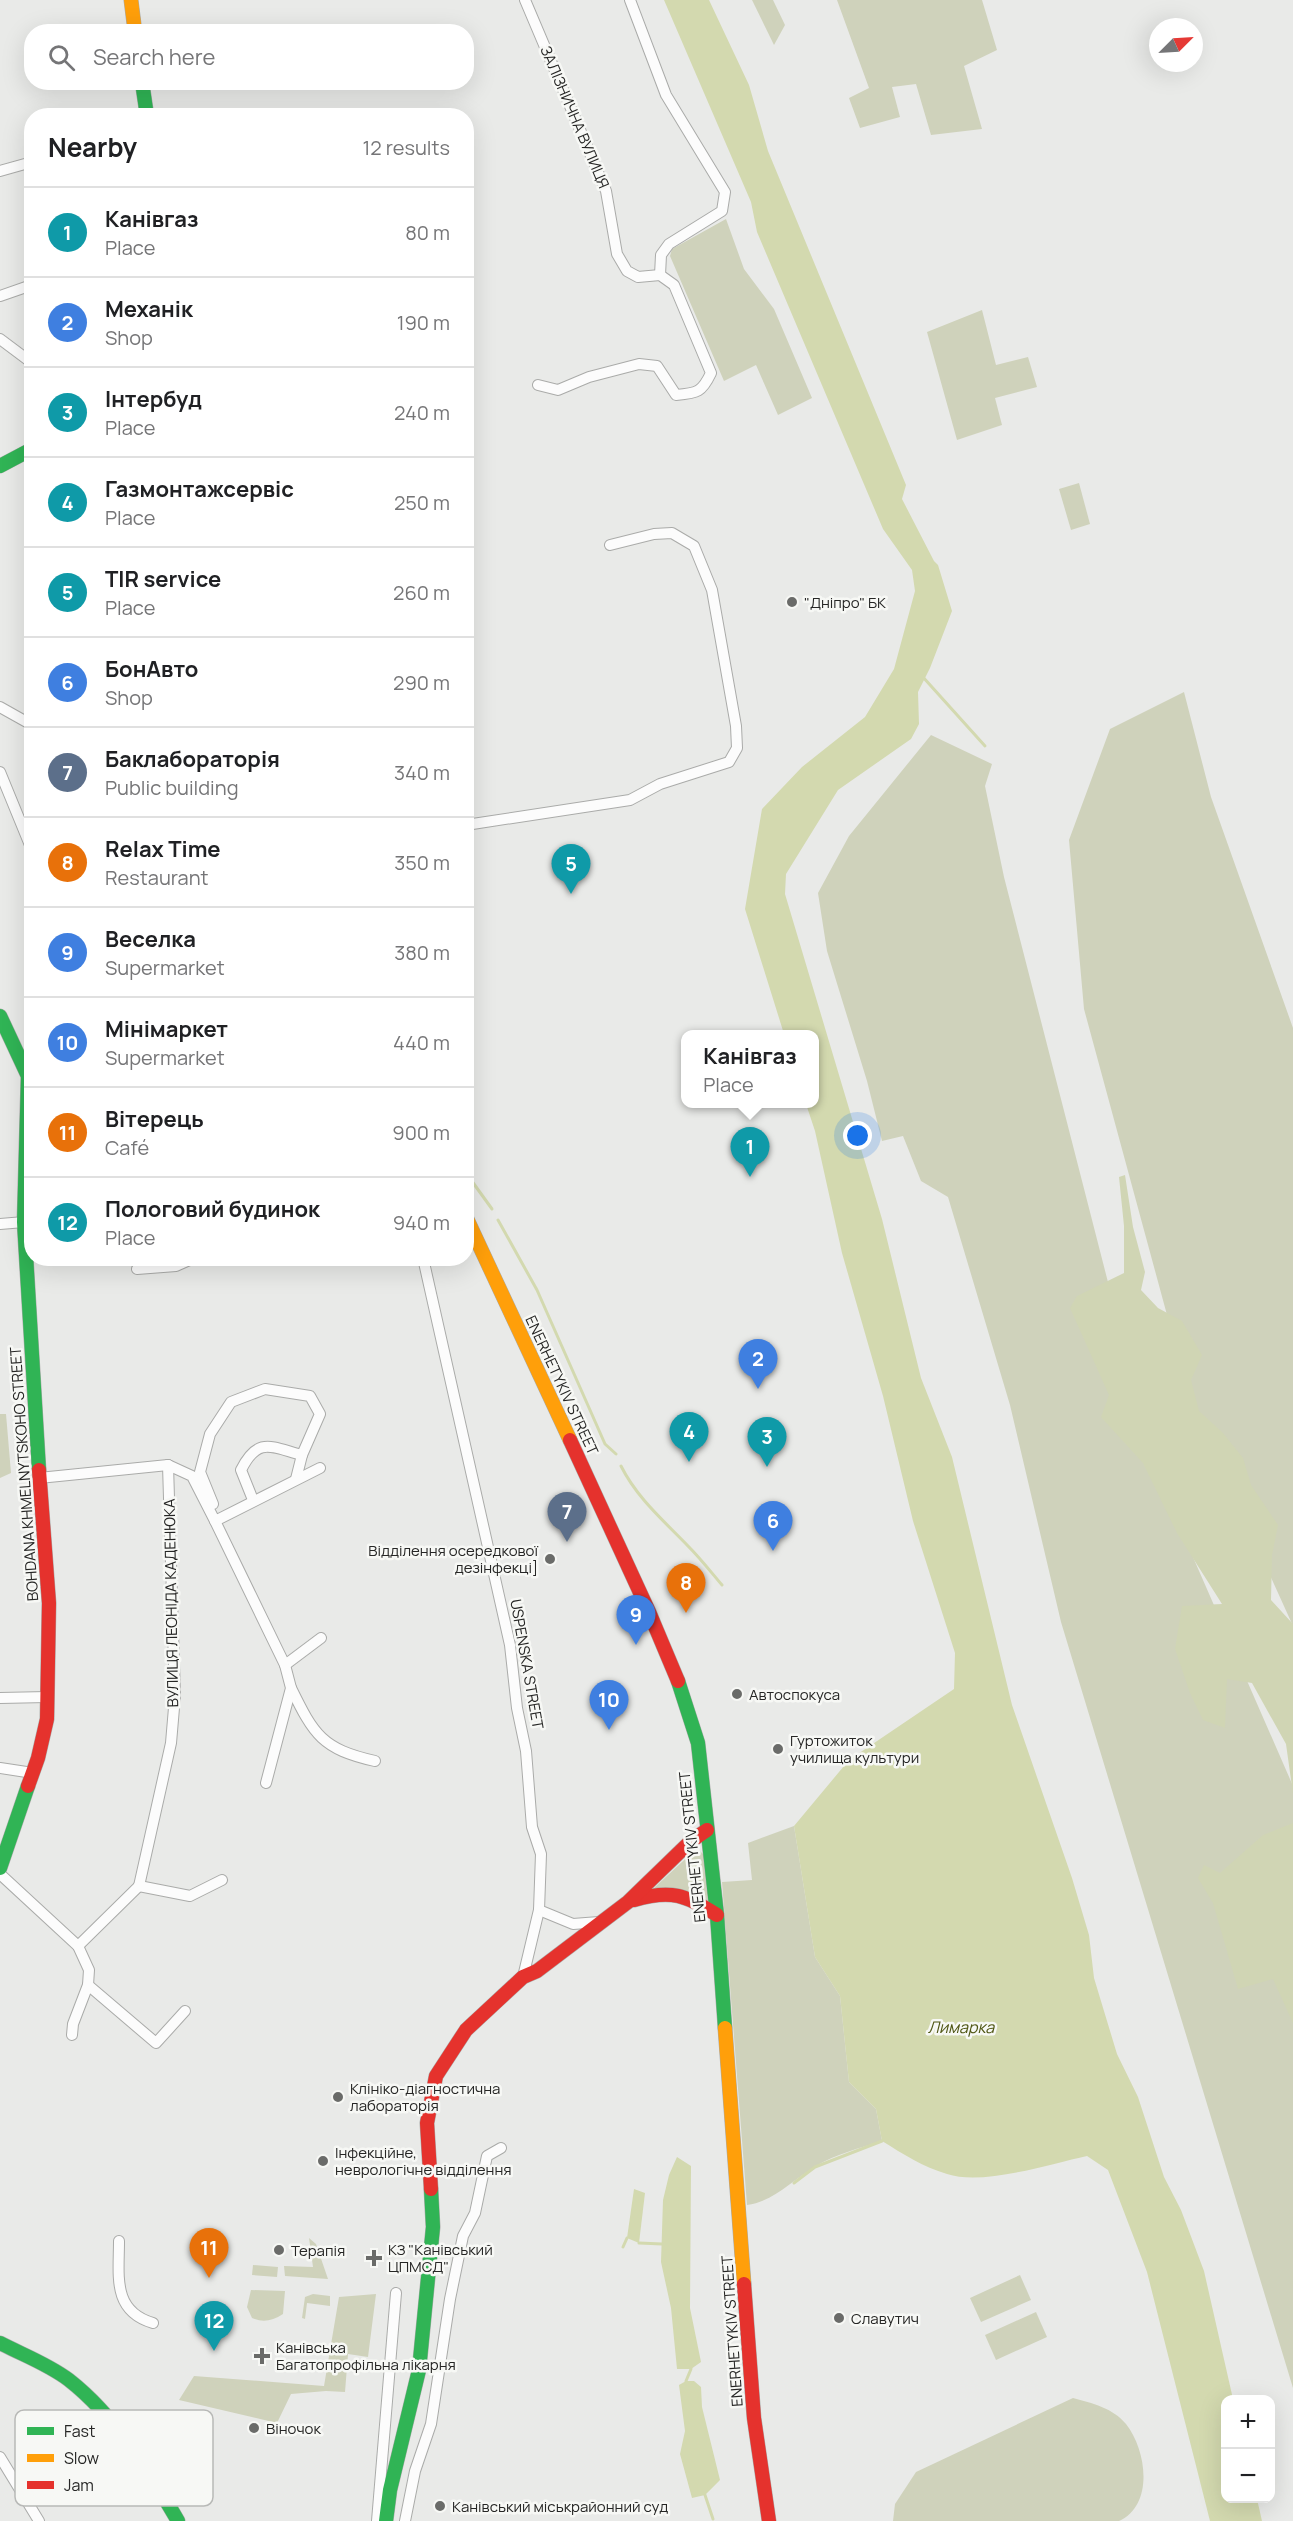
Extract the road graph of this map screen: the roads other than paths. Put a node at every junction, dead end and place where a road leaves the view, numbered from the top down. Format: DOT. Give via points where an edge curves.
graph roads {
  1 [pos="131,0"];
  2 [pos="525,0"];
  3 [pos="630,0"];
  4 [pos="134,24"];
  5 [pos="143,90"];
  6 [pos="146,108"];
  7 [pos="24,164"];
  8 [pos="0,171"];
  9 [pos="660,275"];
  10 [pos="24,288"];
  11 [pos="0,296"];
  12 [pos="0,339"];
  13 [pos="24,357"];
  14 [pos="538,385"];
  15 [pos="24,453"];
  16 [pos="0,466"];
  17 [pos="610,545"];
  18 [pos="0,706"];
  19 [pos="24,720"];
  20 [pos="0,772"];
  21 [pos="474,824"];
  22 [pos="24,830"];
  23 [pos="0,1016"];
  24 [pos="24,1063"];
  25 [pos="24,1222"];
  26 [pos="0,1224"];
  27 [pos="474,1234"];
  28 [pos="27,1266"];
  29 [pos="176,1266"];
  30 [pos="425,1266"];
  31 [pos="137,1269"];
  32 [pos="302,1455"];
  33 [pos="168,1465"];
  34 [pos="320,1468"];
  35 [pos="39,1479"];
  36 [pos="296,1479"];
  37 [pos="253,1500"];
  38 [pos="213,1504"];
  39 [pos="214,1521"];
  40 [pos="321,1638"];
  41 [pos="285,1665"];
  42 [pos="291,1688"];
  43 [pos="47,1697"];
  44 [pos="0,1698"];
  45 [pos="375,1761"];
  46 [pos="0,1767"];
  47 [pos="33,1773"];
  48 [pos="266,1783"];
  49 [pos="707,1830"];
  50 [pos="0,1868"];
  51 [pos="0,1874"];
  52 [pos="222,1880"];
  53 [pos="139,1886"];
  54 [pos="628,1902"];
  55 [pos="539,1910"];
  56 [pos="717,1915"];
  57 [pos="599,1922"];
  58 [pos="78,1946"];
  59 [pos="523,1977"];
  60 [pos="88,1984"];
  61 [pos="185,2011"];
  62 [pos="72,2035"];
  63 [pos="501,2148"];
  64 [pos="119,2241"];
  65 [pos="396,2294"];
  66 [pos="153,2323"];
  67 [pos="0,2343"];
  68 [pos="99,2410"];
  69 [pos="0,2457"];
  70 [pos="15,2482"];
  71 [pos="30,2506"];
  72 [pos="168,2506"];
  73 [pos="39,2521"];
  74 [pos="178,2521"];
  75 [pos="377,2521"];
  76 [pos="386,2521"];
  77 [pos="405,2521"];
  78 [pos="769,2521"];
  1 -- 4 [label="street"];
  2 -- 9 [label="street, ЗАЛІЗНИЧНА ВУЛИЦЯ" via="606,191 617,254 627,271 638,277"];
  3 -- 9 [label="street" via="666,95 725,192 722,212 669,244 661,255"];
  5 -- 6 [label="street"];
  7 -- 8 [label="street"];
  9 -- 14 [label="street" via="674,285 711,373 704,388 693,394 676,395 657,366 639,364 558,390"];
  10 -- 11 [label="street"];
  12 -- 13 [label="street"];
  15 -- 16 [label="street"];
  17 -- 21 [label="street" via="672,533 694,546 712,590 737,748 729,762 660,784 630,800"];
  18 -- 19 [label="street"];
  20 -- 22 [label="street"];
  23 -- 24 [label="street"];
  25 -- 26 [label="street"];
  27 -- 49 [label="street, ENERHETYKIV STREET" via="638,1584 674,1670 698,1743"];
  28 -- 35 [label="street, BOHDANA KHMELNYTSKOHO STREET"];
  29 -- 31 [label="street"];
  30 -- 55 [label="street, USPENSKA STREET" via="510,1645 526,1751 532,1827 541,1854"];
  32 -- 36 [label="street"];
  32 -- 37 [label="street" via="267,1446 249,1453 241,1470"];
  32 -- 38 [label="street" via="320,1414 310,1396 265,1389 231,1402 210,1434 200,1472"];
  33 -- 35 [label="street"];
  33 -- 39 [label="street" via="192,1476"];
  33 -- 53 [label="street, ВУЛИЦЯ ЛЕОНІДА КАДЕНЮКА" via="175,1696 171,1743"];
  34 -- 36 [label="street"];
  35 -- 43 [label="street, BOHDANA KHMELNYTSKOHO STREET" via="49,1603"];
  36 -- 37 [label="street"];
  37 -- 39 [label="street"];
  39 -- 41 [label="street"];
  40 -- 41 [label="street"];
  41 -- 42 [label="street"];
  42 -- 45 [label="street" via="321,1739 346,1754"];
  42 -- 48 [label="street"];
  43 -- 44 [label="street"];
  43 -- 47 [label="street, BOHDANA KHMELNYTSKOHO STREET" via="47,1719"];
  46 -- 47 [label="street"];
  47 -- 50 [label="street, BOHDANA KHMELNYTSKOHO STREET"];
  49 -- 54 [label="street"];
  49 -- 56 [label="street, ENERHETYKIV STREET"];
  51 -- 58 [label="street"];
  52 -- 53 [label="street" via="190,1896"];
  53 -- 58 [label="street"];
  54 -- 56 [label="street" via="654,1893 686,1895"];
  54 -- 57 [label="street"];
  55 -- 57 [label="street" via="573,1924"];
  55 -- 59 [label="street, USPENSKA STREET"];
  56 -- 78 [label="street, ENERHETYKIV STREET" via="754,2418"];
  57 -- 59 [label="street" via="537,1971"];
  58 -- 60 [label="street" via="89,1970"];
  59 -- 76 [label="street" via="466,2030 436,2076 427,2123 433,2227 419,2370"];
  60 -- 61 [label="street" via="156,2043"];
  60 -- 62 [label="street"];
  63 -- 77 [label="street" via="487,2156 476,2213 463,2236 431,2424 415,2471"];
  64 -- 66 [label="street" via="122,2300 137,2318"];
  65 -- 75 [label="street"];
  67 -- 68 [label="street" via="59,2374"];
  69 -- 70 [label="street"];
  71 -- 73 [label="street"];
  72 -- 74 [label="street"];
}
